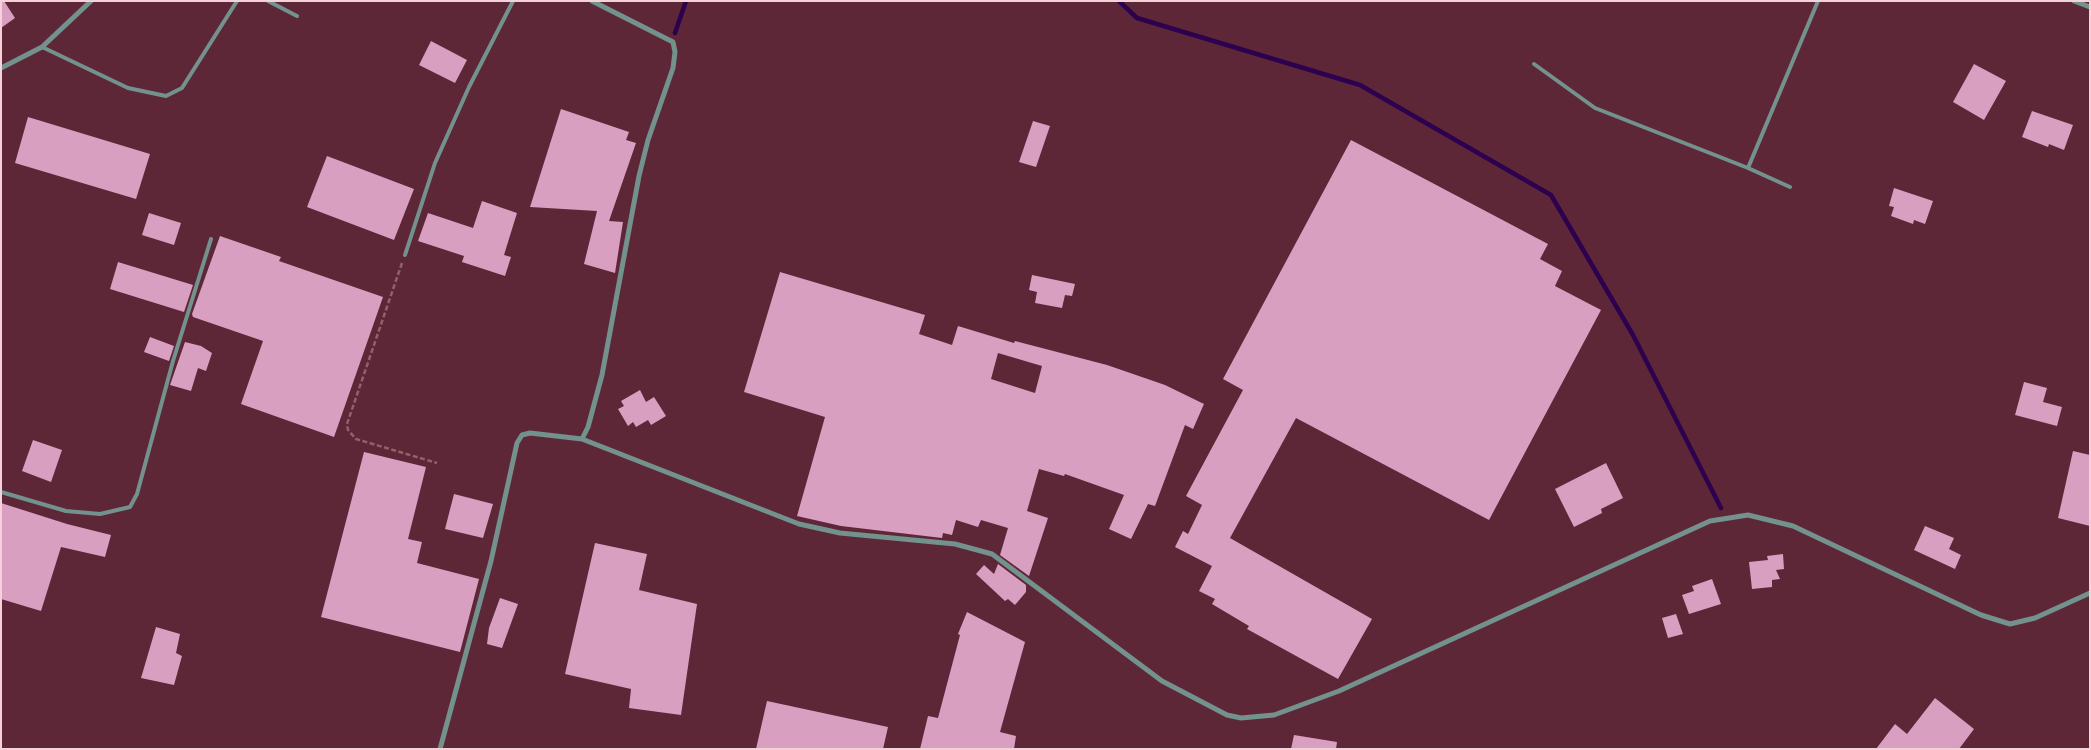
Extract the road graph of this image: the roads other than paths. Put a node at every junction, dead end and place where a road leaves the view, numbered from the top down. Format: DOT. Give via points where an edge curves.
graph roads {
  1 [pos="91,1"];
  2 [pos="237,1"];
  3 [pos="268,1"];
  4 [pos="513,1"];
  5 [pos="592,1"];
  6 [pos="1818,1"];
  7 [pos="2074,1"];
  8 [pos="2090,7"];
  9 [pos="297,16"];
  10 [pos="42,47"];
  11 [pos="1534,64"];
  12 [pos="1,68"];
  13 [pos="1748,168"];
  14 [pos="1790,187"];
  15 [pos="211,239"];
  16 [pos="405,254"];
  17 [pos="582,439"];
  18 [pos="1,492"];
  19 [pos="2090,593"];
  20 [pos="440,749"];
  1 -- 10 [label="street"];
  2 -- 10 [label="lane" via="182,88 166,96 128,88"];
  3 -- 9 [label="lane"];
  4 -- 16 [label="lane" via="469,87 435,164"];
  5 -- 17 [label="street" via="673,42 675,52 673,68 639,176 602,375"];
  6 -- 13 [label="lane"];
  7 -- 8 [label="street"];
  10 -- 12 [label="street"];
  11 -- 13 [label="lane" via="1595,108"];
  13 -- 14 [label="lane"];
  15 -- 18 [label="lane" via="137,494 130,507 100,514 66,511"];
  17 -- 19 [label="street" via="800,524 840,533 955,544 992,554 1162,681 1227,715 1241,718 1274,715 1339,691 1710,521 1748,515 1793,526 1981,615 2010,624 2035,618"];
  17 -- 20 [label="street" via="530,433 517,443 491,561"];
}
